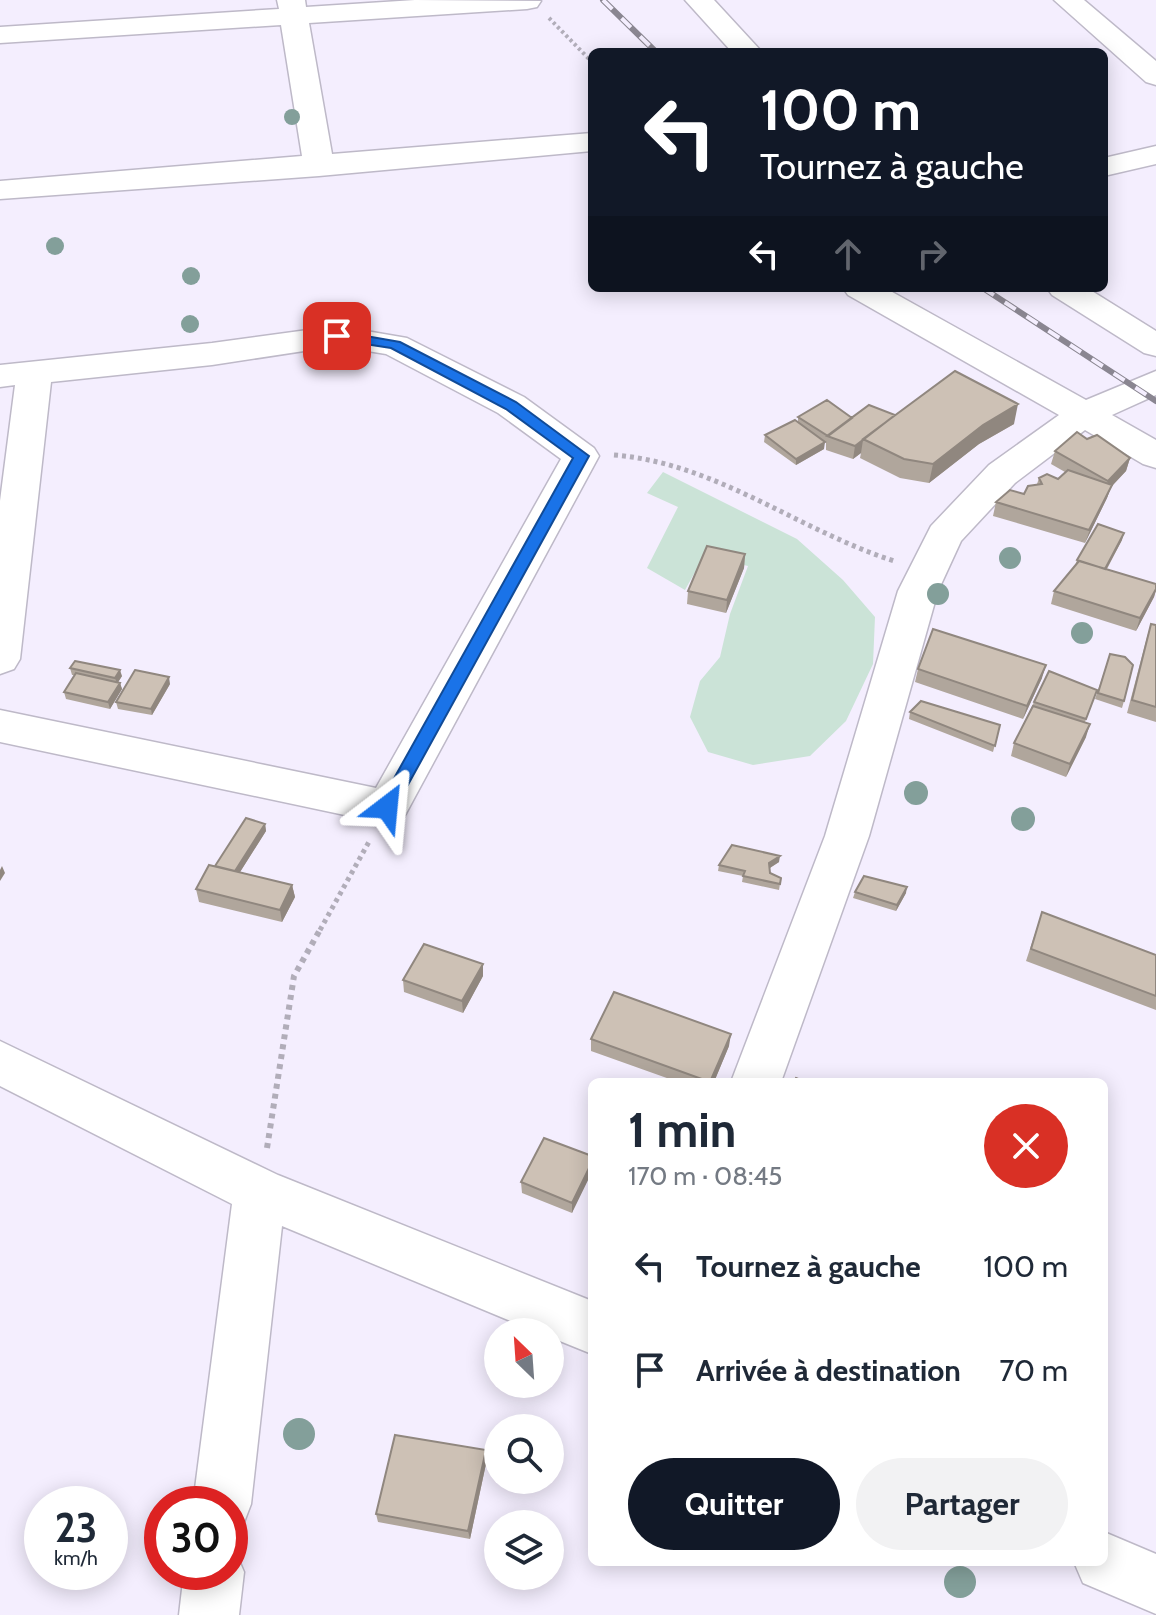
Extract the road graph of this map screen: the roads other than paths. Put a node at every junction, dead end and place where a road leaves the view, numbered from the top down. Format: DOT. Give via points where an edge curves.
graph roads {
  1 [pos="699,0"];
  2 [pos="1068,0"];
  3 [pos="527,1"];
  4 [pos="291,8"];
  5 [pos="0,35"];
  6 [pos="744,48"];
  7 [pos="1156,76"];
  8 [pos="588,142"];
  9 [pos="1156,155"];
  10 [pos="1108,166"];
  11 [pos="319,167"];
  12 [pos="0,190"];
  13 [pos="867,292"];
  14 [pos="1070,292"];
  15 [pos="1156,346"];
  16 [pos="17,375"];
  17 [pos="1156,382"];
  18 [pos="1084,414"];
  19 [pos="1156,456"];
  20 [pos="0,659"];
  21 [pos="0,726"];
  22 [pos="0,1062"];
  23 [pos="757,1078"];
  24 [pos="260,1192"];
  25 [pos="588,1326"];
  26 [pos="224,1486"];
  27 [pos="1108,1564"];
  28 [pos="1156,1584"];
  29 [pos="212,1590"];
  30 [pos="1156,1606"];
  31 [pos="209,1615"];
  32 [pos="1148,1615"];
  1 -- 6 [label="street"];
  2 -- 7 [label="street"];
  3 -- 4 [label="street"];
  4 -- 5 [label="street"];
  4 -- 11 [label="street"];
  8 -- 11 [label="street"];
  9 -- 10 [label="street"];
  11 -- 12 [label="street"];
  13 -- 18 [label="street"];
  14 -- 15 [label="street"];
  16 -- 20 [label="street"];
  16 -- 21 [label="street" via="337,336 395,345 511,405 581,456 387,807"];
  17 -- 18 [label="street"];
  18 -- 19 [label="street"];
  18 -- 23 [label="street" via="1002,474 945,535 926,569 847,836"];
  22 -- 24 [label="street"];
  24 -- 25 [label="street"];
  24 -- 26 [label="street"];
  27 -- 28 [label="street"];
  29 -- 31 [label="street"];
  30 -- 32 [label="street"];
}
